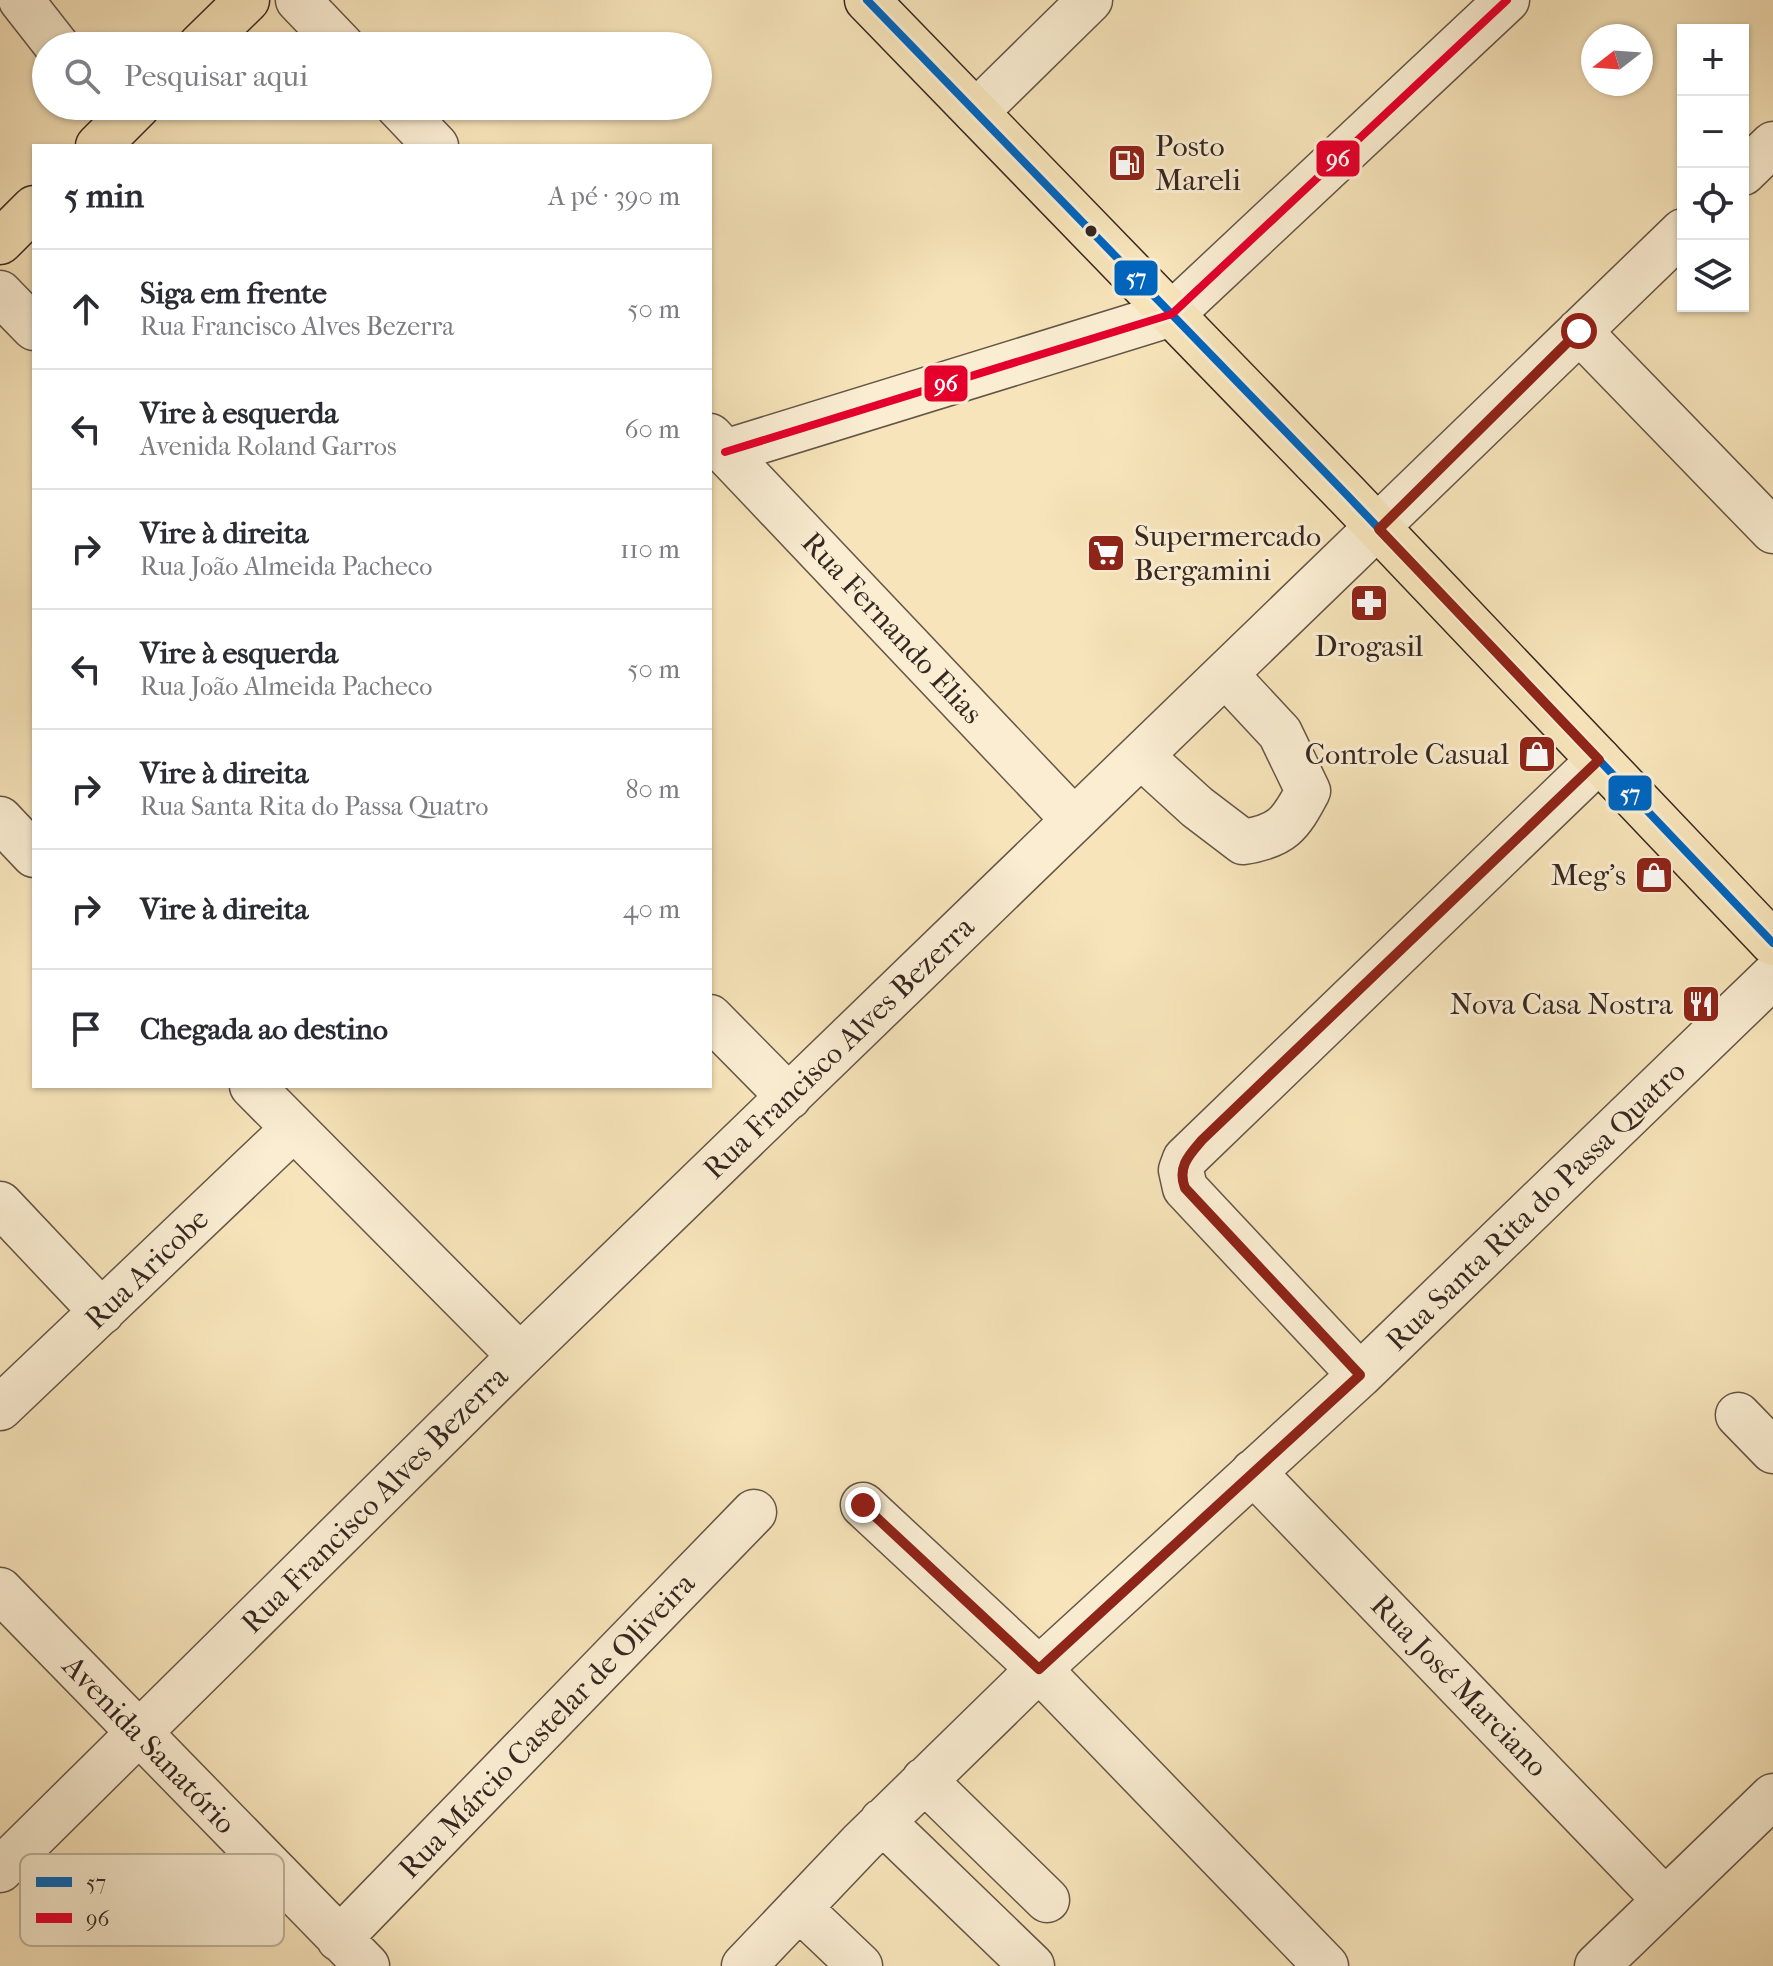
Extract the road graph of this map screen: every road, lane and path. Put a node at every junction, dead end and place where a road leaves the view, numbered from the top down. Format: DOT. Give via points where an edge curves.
graph roads {
  1 [pos="21,0"];
  2 [pos="247,0"];
  3 [pos="298,0"];
  4 [pos="867,0"];
  5 [pos="1090,0"];
  6 [pos="1507,0"];
  7 [pos="46,32"];
  8 [pos="214,32"];
  9 [pos="329,32"];
  10 [pos="976,112"];
  11 [pos="411,120"];
  12 [pos="434,144"];
  13 [pos="1773,144"];
  14 [pos="1748,168"];
  15 [pos="32,210"];
  16 [pos="1677,237"];
  17 [pos="0,242"];
  18 [pos="0,293"];
  19 [pos="1172,314"];
  20 [pos="32,326"];
  21 [pos="1579,331"];
  22 [pos="718,444"];
  23 [pos="1379,529"];
  24 [pos="1773,531"];
  25 [pos="1226,675"];
  26 [pos="1141,756"];
  27 [pos="1599,760"];
  28 [pos="0,819"];
  29 [pos="1074,820"];
  30 [pos="32,853"];
  31 [pos="1773,943"];
  32 [pos="1773,976"];
  33 [pos="712,1019"];
  34 [pos="254,1088"];
  35 [pos="789,1097"];
  36 [pos="293,1129"];
  37 [pos="0,1204"];
  38 [pos="102,1312"];
  39 [pos="520,1356"];
  40 [pos="1360,1375"];
  41 [pos="0,1408"];
  42 [pos="1738,1415"];
  43 [pos="1773,1451"];
  44 [pos="1253,1472"];
  45 [pos="863,1505"];
  46 [pos="754,1512"];
  47 [pos="0,1590"];
  48 [pos="1039,1669"];
  49 [pos="138,1734"];
  50 [pos="924,1780"];
  51 [pos="1768,1811"];
  52 [pos="882,1821"];
  53 [pos="256,1854"];
  54 [pos="0,1870"];
  55 [pos="284,1882"];
  56 [pos="1047,1900"];
  57 [pos="1665,1900"];
  58 [pos="799,1908"];
  59 [pos="353,1952"];
  60 [pos="744,1966"];
  61 [pos="860,1966"];
  62 [pos="1032,1966"];
  63 [pos="1326,1966"];
  64 [pos="1597,1966"];
  1 -- 7 [label="street"];
  2 -- 8 [label="main road"];
  3 -- 9 [label="street"];
  4 -- 10 [label="main road"];
  5 -- 10 [label="street"];
  6 -- 19 [label="street"];
  10 -- 19 [label="main road"];
  11 -- 12 [label="street"];
  13 -- 14 [label="street"];
  15 -- 17 [label="main road"];
  16 -- 21 [label="street, Rua Francisco Alves Bezerra"];
  18 -- 20 [label="street"];
  19 -- 22 [label="street"];
  19 -- 23 [label="main road"];
  21 -- 23 [label="street, Rua Francisco Alves Bezerra"];
  21 -- 24 [label="street"];
  22 -- 29 [label="street, Rua Fernando Elias"];
  23 -- 25 [label="street, Rua Francisco Alves Bezerra"];
  23 -- 27 [label="main road"];
  25 -- 26 [label="street, Rua Francisco Alves Bezerra"];
  25 -- 26 [label="street" via="1280,733 1308,791 1294,817 1273,838 1243,842"];
  26 -- 29 [label="street, Rua Francisco Alves Bezerra"];
  27 -- 31 [label="main road"];
  27 -- 40 [label="street" via="1185,1159 1185,1188"];
  28 -- 30 [label="street"];
  29 -- 35 [label="street, Rua Francisco Alves Bezerra"];
  32 -- 40 [label="street, Rua Santa Rita do Passa Quatro"];
  33 -- 35 [label="street"];
  34 -- 36 [label="street"];
  35 -- 39 [label="street, Rua Francisco Alves Bezerra"];
  36 -- 38 [label="street, Rua Aricobe"];
  36 -- 39 [label="street"];
  37 -- 38 [label="street"];
  38 -- 41 [label="street, Rua Aricobe"];
  39 -- 49 [label="street, Rua Francisco Alves Bezerra"];
  40 -- 44 [label="street, Rua Santa Rita do Passa Quatro"];
  42 -- 43 [label="street"];
  44 -- 48 [label="street, Rua Santa Rita do Passa Quatro"];
  44 -- 57 [label="street, Rua José Marciano"];
  45 -- 48 [label="street"];
  46 -- 59 [label="street, Rua Márcio Castelar de Oliveira"];
  47 -- 49 [label="street, Avenida Sanatório"];
  48 -- 50 [label="street, Rua Santa Rita do Passa Quatro"];
  48 -- 63 [label="street"];
  49 -- 53 [label="street, Avenida Sanatório"];
  49 -- 54 [label="street, Rua Francisco Alves Bezerra"];
  50 -- 52 [label="street, Rua Santa Rita do Passa Quatro"];
  50 -- 56 [label="street"];
  51 -- 57 [label="street"];
  52 -- 58 [label="street, Rua Santa Rita do Passa Quatro"];
  52 -- 62 [label="street"];
  55 -- 59 [label="street, Avenida Sanatório"];
  57 -- 64 [label="street"];
  58 -- 60 [label="street, Rua Santa Rita do Passa Quatro"];
  58 -- 61 [label="street"];
}
